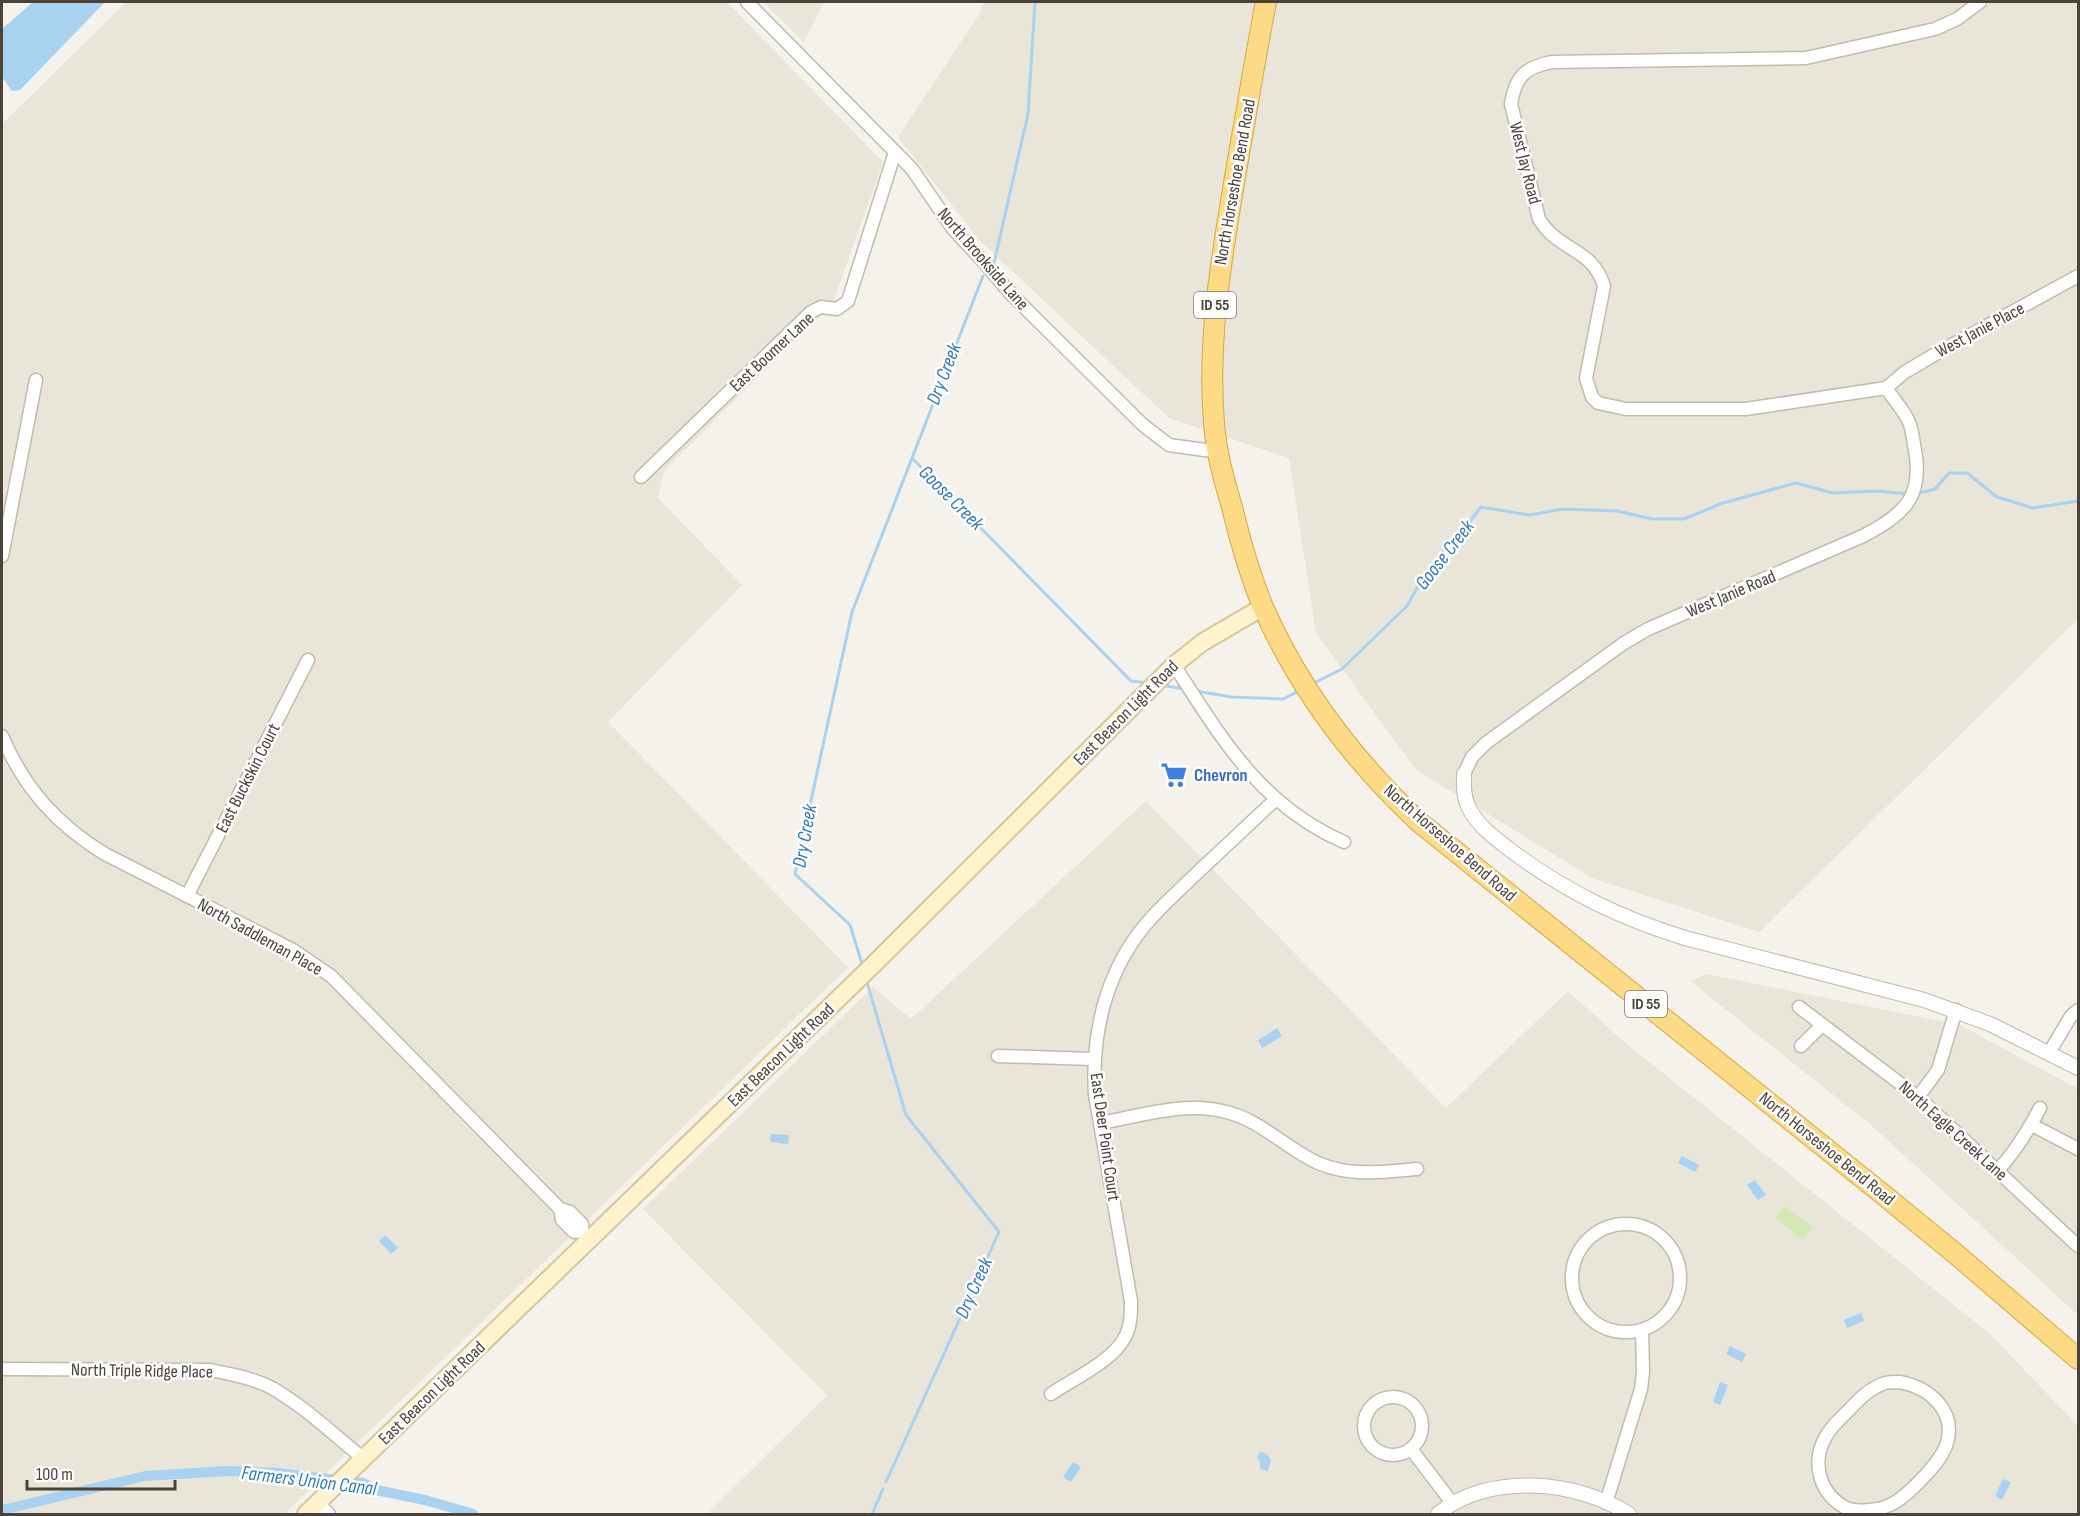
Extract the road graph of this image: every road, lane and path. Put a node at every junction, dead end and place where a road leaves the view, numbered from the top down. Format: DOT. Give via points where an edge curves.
graph roads {
  1 [pos="747,2"];
  2 [pos="1266,2"];
  3 [pos="1980,2"];
  4 [pos="895,152"];
  5 [pos="2079,276"];
  6 [pos="36,381"];
  7 [pos="1886,388"];
  8 [pos="1219,452"];
  9 [pos="641,477"];
  10 [pos="2,556"];
  11 [pos="1263,607"];
  12 [pos="308,660"];
  13 [pos="1174,664"];
  14 [pos="2,736"];
  15 [pos="1464,774"];
  16 [pos="1275,800"];
  17 [pos="1344,842"];
  18 [pos="187,896"];
  19 [pos="1799,1007"];
  20 [pos="1956,1010"];
  21 [pos="2079,1010"];
  22 [pos="1822,1025"];
  23 [pos="1801,1046"];
  24 [pos="2049,1053"];
  25 [pos="998,1056"];
  26 [pos="1094,1059"];
  27 [pos="2079,1068"];
  28 [pos="1918,1097"];
  29 [pos="2040,1108"];
  30 [pos="1100,1123"];
  31 [pos="2032,1125"];
  32 [pos="2079,1149"];
  33 [pos="1417,1169"];
  34 [pos="1998,1170"];
  35 [pos="586,1235"];
  36 [pos="2079,1246"];
  37 [pos="1642,1330"];
  38 [pos="2079,1359"];
  39 [pos="2,1369"];
  40 [pos="1051,1394"];
  41 [pos="1411,1449"];
  42 [pos="364,1459"];
  43 [pos="1606,1503"];
  44 [pos="1452,1504"];
  45 [pos="321,1506"];
  46 [pos="1835,1509"];
  47 [pos="1438,1515"];
  48 [pos="1629,1515"];
  1 -- 4 [label="street, North Brookside Lane"];
  2 -- 8 [label="highway, North Horseshoe Bend Road / ID 55" via="1214,307 1214,425"];
  3 -- 7 [label="street, West Jay Road" via="1957,19 1935,28 1806,58 1552,62 1523,73 1514,86 1511,104 1539,219 1546,231 1594,265 1604,286 1586,378 1598,403 1626,409 1746,409"];
  4 -- 8 [label="street, North Brookside Lane" via="912,169 953,229 1012,295 1143,425 1169,446"];
  4 -- 9 [label="street, East Boomer Lane" via="848,301 837,309 821,307 811,312"];
  5 -- 7 [label="street, West Janie Place" via="1938,352"];
  6 -- 10 [label="street"];
  7 -- 15 [label="street, West Janie Road" via="1910,423 1918,463 1912,497 1903,510 1863,536 1624,643 1486,743 1472,757"];
  8 -- 11 [label="highway, North Horseshoe Bend Road / ID 55" via="1236,526"];
  11 -- 13 [label="main road, East Beacon Light Road"];
  11 -- 38 [label="highway, North Horseshoe Bend Road / ID 55" via="1304,683 1340,736 1419,822 1889,1198"];
  12 -- 18 [label="street, East Buckskin Court"];
  13 -- 16 [label="street" via="1228,748"];
  13 -- 35 [label="main road, East Beacon Light Road" via="827,1010"];
  14 -- 18 [label="street, North Saddleman Place" via="22,777 67,828 105,854"];
  15 -- 20 [label="street, North Horseshoe Bend Road" via="1467,804 1487,831 1535,868 1601,907 1685,938"];
  16 -- 17 [label="street" via="1323,833"];
  16 -- 26 [label="street, East Deer Point Court" via="1139,932 1109,987 1101,1010"];
  18 -- 35 [label="street, North Saddleman Place" via="293,950 331,976 560,1209 570,1212 582,1224"];
  19 -- 22 [label="street, North Eagle Creek Lane"];
  20 -- 24 [label="street, North Horseshoe Bend Road"];
  20 -- 28 [label="street" via="1938,1070"];
  21 -- 24 [label="street" via="2071,1016"];
  22 -- 23 [label="street"];
  22 -- 28 [label="street, North Eagle Creek Lane"];
  24 -- 27 [label="street, North Horseshoe Bend Road"];
  25 -- 26 [label="street"];
  26 -- 30 [label="street, East Deer Point Court"];
  28 -- 34 [label="street, North Eagle Creek Lane"];
  29 -- 31 [label="street"];
  30 -- 33 [label="street" via="1209,1108 1246,1119 1333,1168 1365,1173"];
  30 -- 40 [label="street, East Deer Point Court" via="1131,1301 1130,1326 1112,1353"];
  31 -- 32 [label="street"];
  31 -- 34 [label="street"];
  34 -- 36 [label="street, North Eagle Creek Lane"];
  35 -- 42 [label="main road, East Beacon Light Road"];
  37 -- 37 [label="street" via="1626,1333 1595,1323 1575,1299 1571,1283 1572,1267 1583,1245 1601,1229 1616,1224 1633,1224 1656,1232 1673,1250 1679,1265 1677,1298 1657,1323"];
  37 -- 43 [label="street" via="1641,1389"];
  39 -- 42 [label="street, North Triple Ridge Place" via="210,1370 231,1374 271,1388"];
  41 -- 41 [label="street" via="1388,1455 1369,1443 1366,1415 1373,1404 1388,1397 1404,1398 1418,1409 1422,1421 1419,1441"];
  41 -- 44 [label="street"];
  42 -- 45 [label="main road, East Beacon Light Road"];
  43 -- 44 [label="street" via="1570,1491 1518,1485 1491,1488"];
  43 -- 48 [label="street"];
  44 -- 47 [label="street"];
  46 -- 46 [label="street" via="1819,1478 1818,1456 1833,1426 1865,1393 1884,1383 1914,1384 1925,1390 1942,1408 1947,1422 1946,1446 1936,1463 1906,1496 1888,1507"];
}
